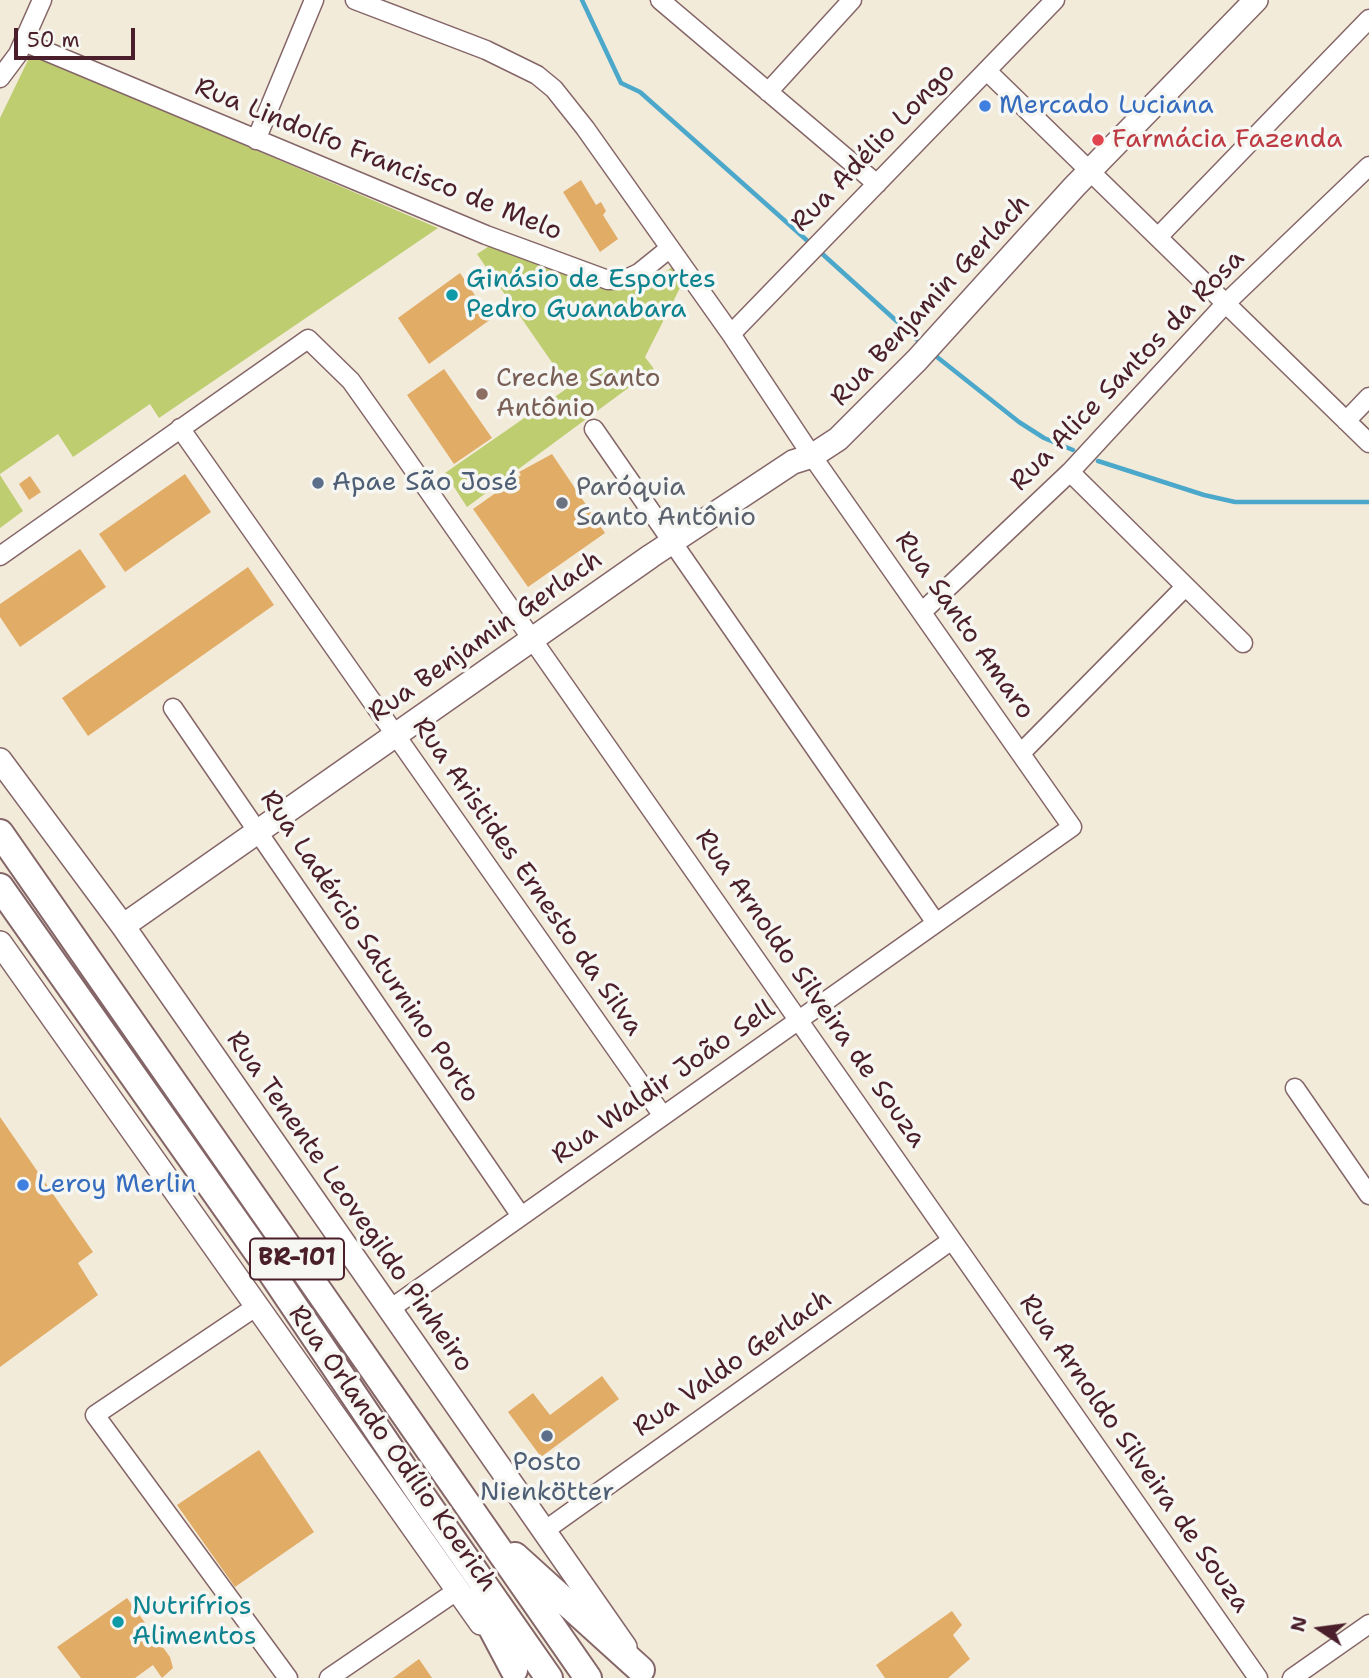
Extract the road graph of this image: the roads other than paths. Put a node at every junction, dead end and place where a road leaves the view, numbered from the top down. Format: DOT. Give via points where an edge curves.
graph roads {
  1 [pos="43,0"];
  2 [pos="314,0"];
  3 [pos="355,0"];
  4 [pos="660,0"];
  5 [pos="852,0"];
  6 [pos="1055,0"];
  7 [pos="1256,0"];
  8 [pos="1369,19"];
  9 [pos="24,42"];
  10 [pos="987,71"];
  11 [pos="0,78"];
  12 [pos="768,92"];
  13 [pos="256,140"];
  14 [pos="1369,166"];
  15 [pos="1090,171"];
  16 [pos="877,184"];
  17 [pos="1158,237"];
  18 [pos="670,248"];
  19 [pos="1226,303"];
  20 [pos="731,334"];
  21 [pos="1369,397"];
  22 [pos="1346,421"];
  23 [pos="180,428"];
  24 [pos="594,429"];
  25 [pos="1369,443"];
  26 [pos="813,456"];
  27 [pos="1070,472"];
  28 [pos="671,543"];
  29 [pos="0,556"];
  30 [pos="1185,587"];
  31 [pos="923,611"];
  32 [pos="533,639"];
  33 [pos="1243,643"];
  34 [pos="173,708"];
  35 [pos="396,735"];
  36 [pos="1021,752"];
  37 [pos="0,760"];
  38 [pos="1072,827"];
  39 [pos="258,831"];
  40 [pos="0,833"];
  41 [pos="0,887"];
  42 [pos="936,923"];
  43 [pos="123,926"];
  44 [pos="0,943"];
  45 [pos="799,1020"];
  46 [pos="1295,1088"];
  47 [pos="663,1116"];
  48 [pos="1369,1195"];
  49 [pos="522,1216"];
  50 [pos="952,1240"];
  51 [pos="257,1306"];
  52 [pos="390,1310"];
  53 [pos="422,1496"];
  54 [pos="544,1531"];
  55 [pos="487,1533"];
  56 [pos="458,1590"];
  57 [pos="1369,1624"];
  58 [pos="517,1674"];
  59 [pos="644,1674"];
  60 [pos="288,1678"];
  61 [pos="329,1678"];
  62 [pos="549,1678"];
  63 [pos="589,1678"];
  64 [pos="1258,1678"];
  65 [pos="1292,1678"];
  1 -- 9 [label="street"];
  2 -- 13 [label="street"];
  3 -- 18 [label="street, Rua Santo Amaro" via="486,50 537,75 569,107"];
  4 -- 12 [label="street"];
  5 -- 12 [label="street"];
  6 -- 10 [label="street, Rua Adélio Longo"];
  7 -- 15 [label="main road, Rua Benjamin Gerlach"];
  8 -- 17 [label="street"];
  9 -- 11 [label="street"];
  9 -- 13 [label="street, Rua Lindolfo Francisco de Melo"];
  10 -- 15 [label="street"];
  10 -- 16 [label="street, Rua Adélio Longo"];
  12 -- 16 [label="street"];
  13 -- 18 [label="street, Rua Lindolfo Francisco de Melo" via="608,280 639,273"];
  14 -- 19 [label="street, Rua Alice Santos da Rosa"];
  15 -- 17 [label="street"];
  15 -- 26 [label="main road, Rua Benjamin Gerlach" via="855,424"];
  16 -- 20 [label="street, Rua Adélio Longo"];
  17 -- 19 [label="street"];
  18 -- 20 [label="street, Rua Santo Amaro"];
  19 -- 22 [label="street"];
  19 -- 27 [label="street, Rua Alice Santos da Rosa"];
  20 -- 26 [label="street, Rua Santo Amaro"];
  21 -- 22 [label="street"];
  22 -- 25 [label="street"];
  23 -- 29 [label="street"];
  23 -- 32 [label="street, Rua Arnoldo Silveira de Souza" via="308,339 351,381"];
  23 -- 35 [label="street, Rua Aristides Ernesto da Silva"];
  24 -- 28 [label="street"];
  26 -- 28 [label="main road, Rua Benjamin Gerlach" via="793,462"];
  26 -- 31 [label="street, Rua Santo Amaro"];
  27 -- 30 [label="street"];
  27 -- 31 [label="street, Rua Alice Santos da Rosa"];
  28 -- 32 [label="main road, Rua Benjamin Gerlach"];
  28 -- 42 [label="street"];
  30 -- 33 [label="street"];
  30 -- 36 [label="street"];
  31 -- 36 [label="street, Rua Santo Amaro"];
  32 -- 35 [label="main road, Rua Benjamin Gerlach"];
  32 -- 45 [label="street, Rua Arnoldo Silveira de Souza"];
  34 -- 39 [label="street, Rua Ladércio Saturnino Porto"];
  35 -- 39 [label="main road, Rua Benjamin Gerlach"];
  35 -- 47 [label="street, Rua Aristides Ernesto da Silva"];
  36 -- 38 [label="street, Rua Santo Amaro"];
  37 -- 43 [label="main road, Rua Tenente Leovegildo Pinheiro"];
  38 -- 42 [label="street, Rua Waldir João Sell"];
  39 -- 43 [label="main road, Rua Benjamin Gerlach"];
  39 -- 49 [label="street, Rua Ladércio Saturnino Porto"];
  40 -- 55 [label="highway, BR-101"];
  41 -- 53 [label="highway, BR-101" via="263,1260"];
  42 -- 45 [label="street, Rua Waldir João Sell"];
  43 -- 52 [label="main road, Rua Tenente Leovegildo Pinheiro"];
  44 -- 51 [label="main road, Rua Orlando Odílio Koerich"];
  45 -- 47 [label="street, Rua Waldir João Sell"];
  45 -- 50 [label="street, Rua Arnoldo Silveira de Souza"];
  46 -- 48 [label="street"];
  47 -- 49 [label="street, Rua Waldir João Sell"];
  49 -- 52 [label="street, Rua Waldir João Sell"];
  50 -- 54 [label="street, Rua Valdo Gerlach"];
  50 -- 64 [label="street, Rua Arnoldo Silveira de Souza"];
  51 -- 56 [label="main road, Rua Orlando Odílio Koerich"];
  51 -- 60 [label="street" via="95,1415"];
  52 -- 54 [label="main road, Rua Tenente Leovegildo Pinheiro"];
  53 -- 58 [label="highway"];
  53 -- 62 [label="highway, BR-101"];
  54 -- 59 [label="main road, Rua Tenente Leovegildo Pinheiro"];
  55 -- 59 [label="highway"];
  55 -- 63 [label="highway, BR-101"];
  56 -- 58 [label="main road, Rua Orlando Odílio Koerich"];
  56 -- 61 [label="street"];
  57 -- 65 [label="street"];
}
